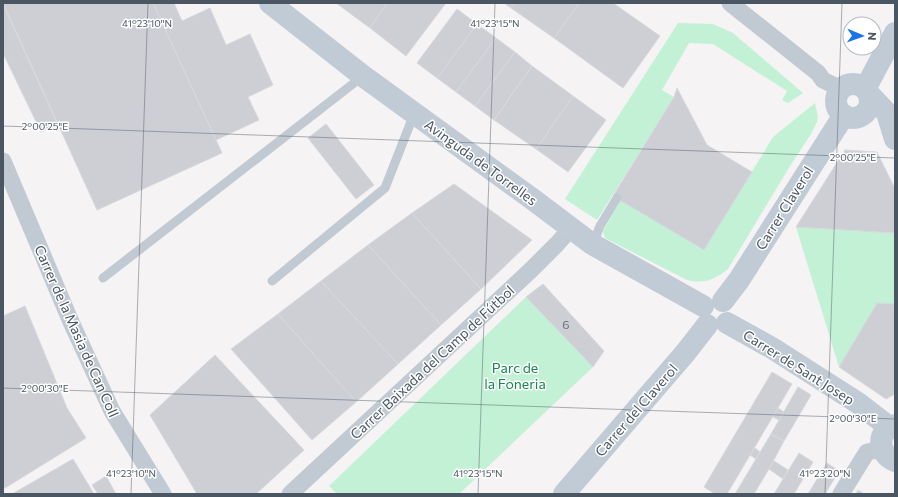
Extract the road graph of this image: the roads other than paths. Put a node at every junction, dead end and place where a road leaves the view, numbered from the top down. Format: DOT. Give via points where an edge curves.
graph roads {
  1 [pos="270,3"];
  2 [pos="730,3"];
  3 [pos="895,33"];
  4 [pos="363,76"];
  5 [pos="841,89"];
  6 [pos="867,91"];
  7 [pos="414,114"];
  8 [pos="852,115"];
  9 [pos="894,138"];
  10 [pos="3,161"];
  11 [pos="617,198"];
  12 [pos="570,228"];
  13 [pos="592,244"];
  14 [pos="103,278"];
  15 [pos="272,281"];
  16 [pos="715,314"];
  17 [pos="892,426"];
  18 [pos="888,455"];
  19 [pos="164,494"];
  20 [pos="290,494"];
  21 [pos="564,494"];
  22 [pos="841,494"];
  1 -- 4 [label="street, Avinguda de Torrelles"];
  2 -- 5 [label="street" via="818,73 823,80"];
  3 -- 6 [label="street"];
  4 -- 7 [label="street, Avinguda de Torrelles"];
  4 -- 14 [label="lane"];
  5 -- 6 [label="street" via="849,84 855,84"];
  5 -- 8 [label="street" via="837,94 836,104 840,112"];
  6 -- 8 [label="street" via="870,104 868,110"];
  6 -- 9 [label="street" via="887,113"];
  7 -- 12 [label="street, Avinguda de Torrelles"];
  7 -- 15 [label="lane" via="385,188"];
  8 -- 9 [label="street"];
  8 -- 16 [label="street, Carrer Claverol"];
  10 -- 19 [label="street, Carrer de la Masia de Can Coll" via="71,322 112,411"];
  11 -- 13 [label="lane"];
  12 -- 13 [label="street, Avinguda de Torrelles"];
  12 -- 20 [label="street, Carrer Baixada del Camp de Fútbol" via="531,270"];
  13 -- 16 [label="street, Avinguda de Torrelles"];
  16 -- 17 [label="street, Carrer de Sant Josep"];
  16 -- 21 [label="street, Carrer del Claverol" via="686,352"];
  17 -- 18 [label="street" via="882,436"];
  18 -- 22 [label="street" via="867,452"];
}
